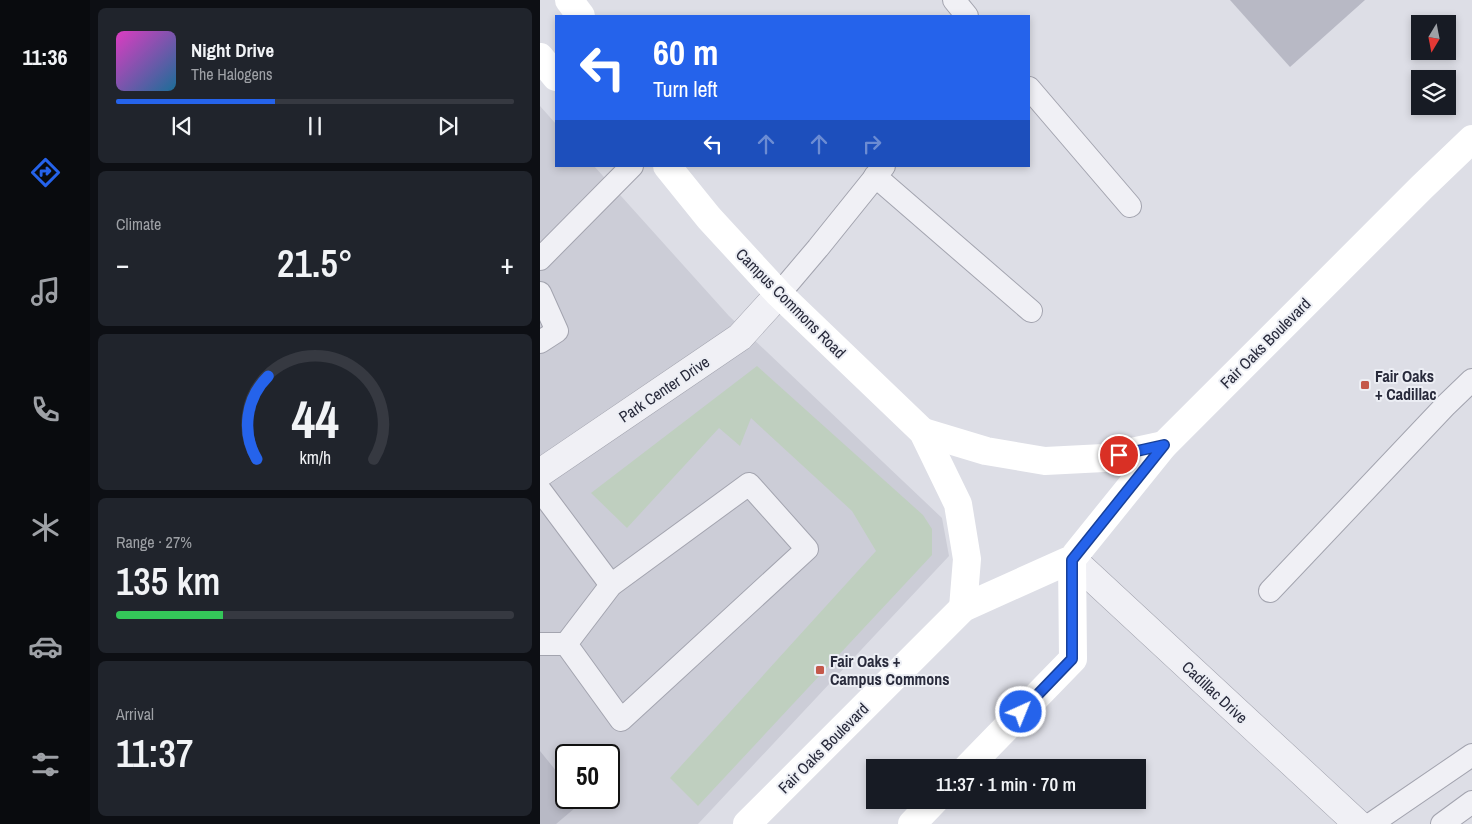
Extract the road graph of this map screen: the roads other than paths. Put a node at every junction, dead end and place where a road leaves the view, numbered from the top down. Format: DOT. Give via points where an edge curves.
graph roads {
  1 [pos="569,0"];
  2 [pos="954,0"];
  3 [pos="580,15"];
  4 [pos="967,15"];
  5 [pos="540,56"];
  6 [pos="555,76"];
  7 [pos="1030,89"];
  8 [pos="1472,139"];
  9 [pos="631,167"];
  10 [pos="668,167"];
  11 [pos="880,171"];
  12 [pos="1130,206"];
  13 [pos="540,259"];
  14 [pos="540,293"];
  15 [pos="778,294"];
  16 [pos="1030,311"];
  17 [pos="540,342"];
  18 [pos="1472,380"];
  19 [pos="923,432"];
  20 [pos="1164,445"];
  21 [pos="540,473"];
  22 [pos="540,490"];
  23 [pos="1072,560"];
  24 [pos="611,585"];
  25 [pos="1270,591"];
  26 [pos="963,608"];
  27 [pos="540,644"];
  28 [pos="566,644"];
  29 [pos="1472,755"];
  30 [pos="976,759"];
  31 [pos="1472,802"];
  32 [pos="926,809"];
  33 [pos="747,824"];
  34 [pos="912,824"];
  35 [pos="1358,824"];
  36 [pos="1371,824"];
  37 [pos="1442,824"];
  1 -- 3 [label="main road"];
  2 -- 4 [label="lane"];
  5 -- 6 [label="main road"];
  7 -- 12 [label="lane"];
  8 -- 20 [label="main road, Fair Oaks Boulevard"];
  9 -- 13 [label="lane"];
  10 -- 15 [label="main road, Campus Commons Road"];
  11 -- 15 [label="lane"];
  11 -- 16 [label="lane"];
  14 -- 17 [label="lane" via="557,331"];
  15 -- 19 [label="main road, Campus Commons Road"];
  15 -- 21 [label="street, Park Center Drive" via="740,337"];
  18 -- 25 [label="lane"];
  19 -- 20 [label="main road" via="986,451 1045,461 1104,458"];
  19 -- 26 [label="main road" via="958,504 968,559"];
  20 -- 23 [label="main road, Fair Oaks Boulevard"];
  22 -- 24 [label="lane"];
  23 -- 26 [label="main road, Fair Oaks Boulevard"];
  23 -- 30 [label="main road" via="1072,659"];
  23 -- 35 [label="street, Cadillac Drive"];
  24 -- 28 [label="lane"];
  24 -- 28 [label="lane" via="749,484 807,549 621,720"];
  26 -- 33 [label="main road, Fair Oaks Boulevard"];
  27 -- 28 [label="lane"];
  29 -- 36 [label="lane"];
  31 -- 37 [label="lane"];
  32 -- 34 [label="main road"];
}
